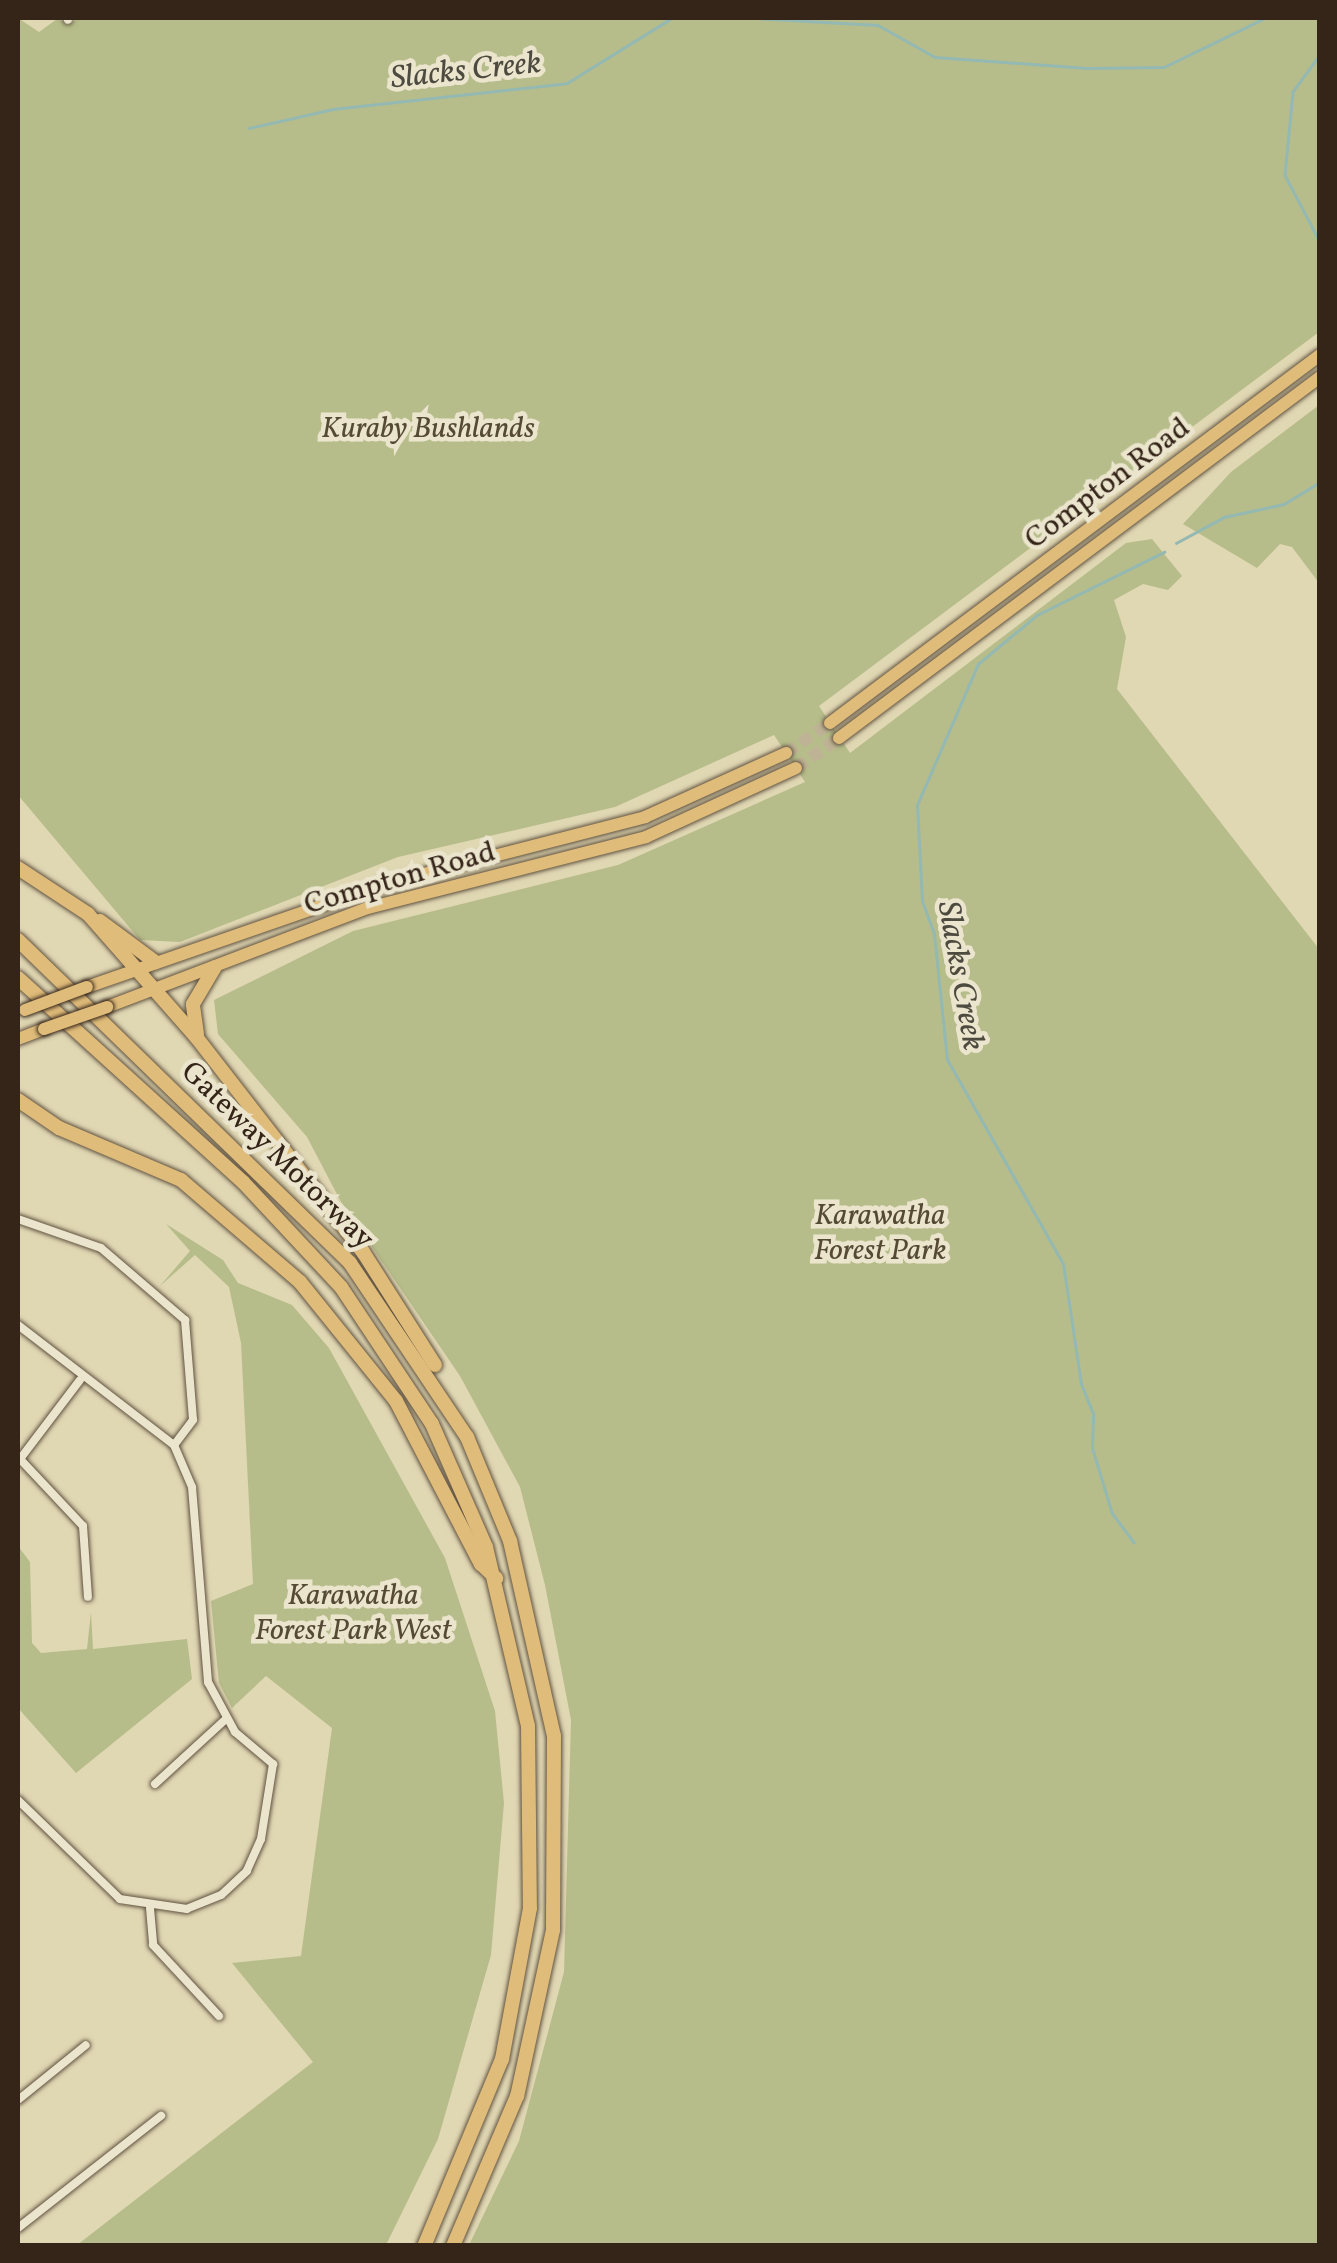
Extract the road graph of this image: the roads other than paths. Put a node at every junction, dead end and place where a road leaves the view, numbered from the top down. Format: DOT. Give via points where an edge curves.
graph roads {
  1 [pos="1320,356"];
  2 [pos="1320,377"];
  3 [pos="830,724"];
  4 [pos="839,738"];
  5 [pos="786,752"];
  6 [pos="796,768"];
  7 [pos="18,868"];
  8 [pos="94,920"];
  9 [pos="18,940"];
  10 [pos="156,962"];
  11 [pos="215,968"];
  12 [pos="136,970"];
  13 [pos="18,978"];
  14 [pos="155,989"];
  15 [pos="21,1011"];
  16 [pos="197,1038"];
  17 [pos="18,1039"];
  18 [pos="18,1100"];
  19 [pos="18,1114"];
  20 [pos="38,1115"];
  21 [pos="18,1219"];
  22 [pos="18,1325"];
  23 [pos="80,1380"];
  24 [pos="467,1437"];
  25 [pos="174,1446"];
  26 [pos="20,1447"];
  27 [pos="496,1578"];
  28 [pos="88,1597"];
  29 [pos="226,1719"];
  30 [pos="154,1784"];
  31 [pos="18,1800"];
  32 [pos="150,1908"];
  33 [pos="219,2016"];
  34 [pos="86,2045"];
  35 [pos="18,2100"];
  36 [pos="161,2116"];
  37 [pos="18,2228"];
  38 [pos="424,2246"];
  39 [pos="453,2246"];
  1 -- 3 [label="main road, Compton Road"];
  2 -- 4 [label="main road, Compton Road"];
  5 -- 10 [label="main road, Compton Road" via="645,817 409,877"];
  6 -- 11 [label="main road, Compton Road" via="646,838 385,903"];
  7 -- 8 [label="highway"];
  8 -- 10 [label="highway"];
  8 -- 12 [label="highway"];
  9 -- 24 [label="highway, Gateway Motorway" via="331,1241 412,1346"];
  10 -- 12 [label="main road, Compton Road"];
  11 -- 14 [label="main road, Compton Road"];
  11 -- 16 [label="highway" via="193,1004"];
  12 -- 14 [label="highway"];
  12 -- 15 [label="main road, Compton Road, bridge"];
  13 -- 27 [label="highway, Gateway Motorway" via="260,1199 352,1302 432,1424"];
  14 -- 16 [label="highway"];
  14 -- 17 [label="main road, Compton Road, bridge"];
  16 -- 24 [label="highway" via="383,1282 452,1396"];
  18 -- 20 [label="highway"];
  19 -- 20 [label="highway"];
  20 -- 27 [label="highway" via="132,1154 198,1191 300,1282 359,1350 421,1440 481,1564"];
  21 -- 25 [label="street" via="101,1248 185,1320 193,1420"];
  22 -- 23 [label="street"];
  23 -- 25 [label="street"];
  23 -- 26 [label="street"];
  24 -- 39 [label="highway, Gateway Motorway" via="532,1610 554,1736 559,1837 553,1930 526,2064"];
  25 -- 29 [label="street" via="192,1487 204,1662"];
  26 -- 28 [label="street" via="27,1473 83,1526"];
  27 -- 38 [label="highway, Gateway Motorway" via="528,1726 530,1908 502,2059"];
  29 -- 30 [label="street"];
  29 -- 32 [label="street" via="273,1764 256,1855 221,1896 187,1909"];
  31 -- 32 [label="street" via="102,1886"];
  32 -- 33 [label="street" via="153,1946"];
  34 -- 35 [label="street"];
  36 -- 37 [label="street"];
}
